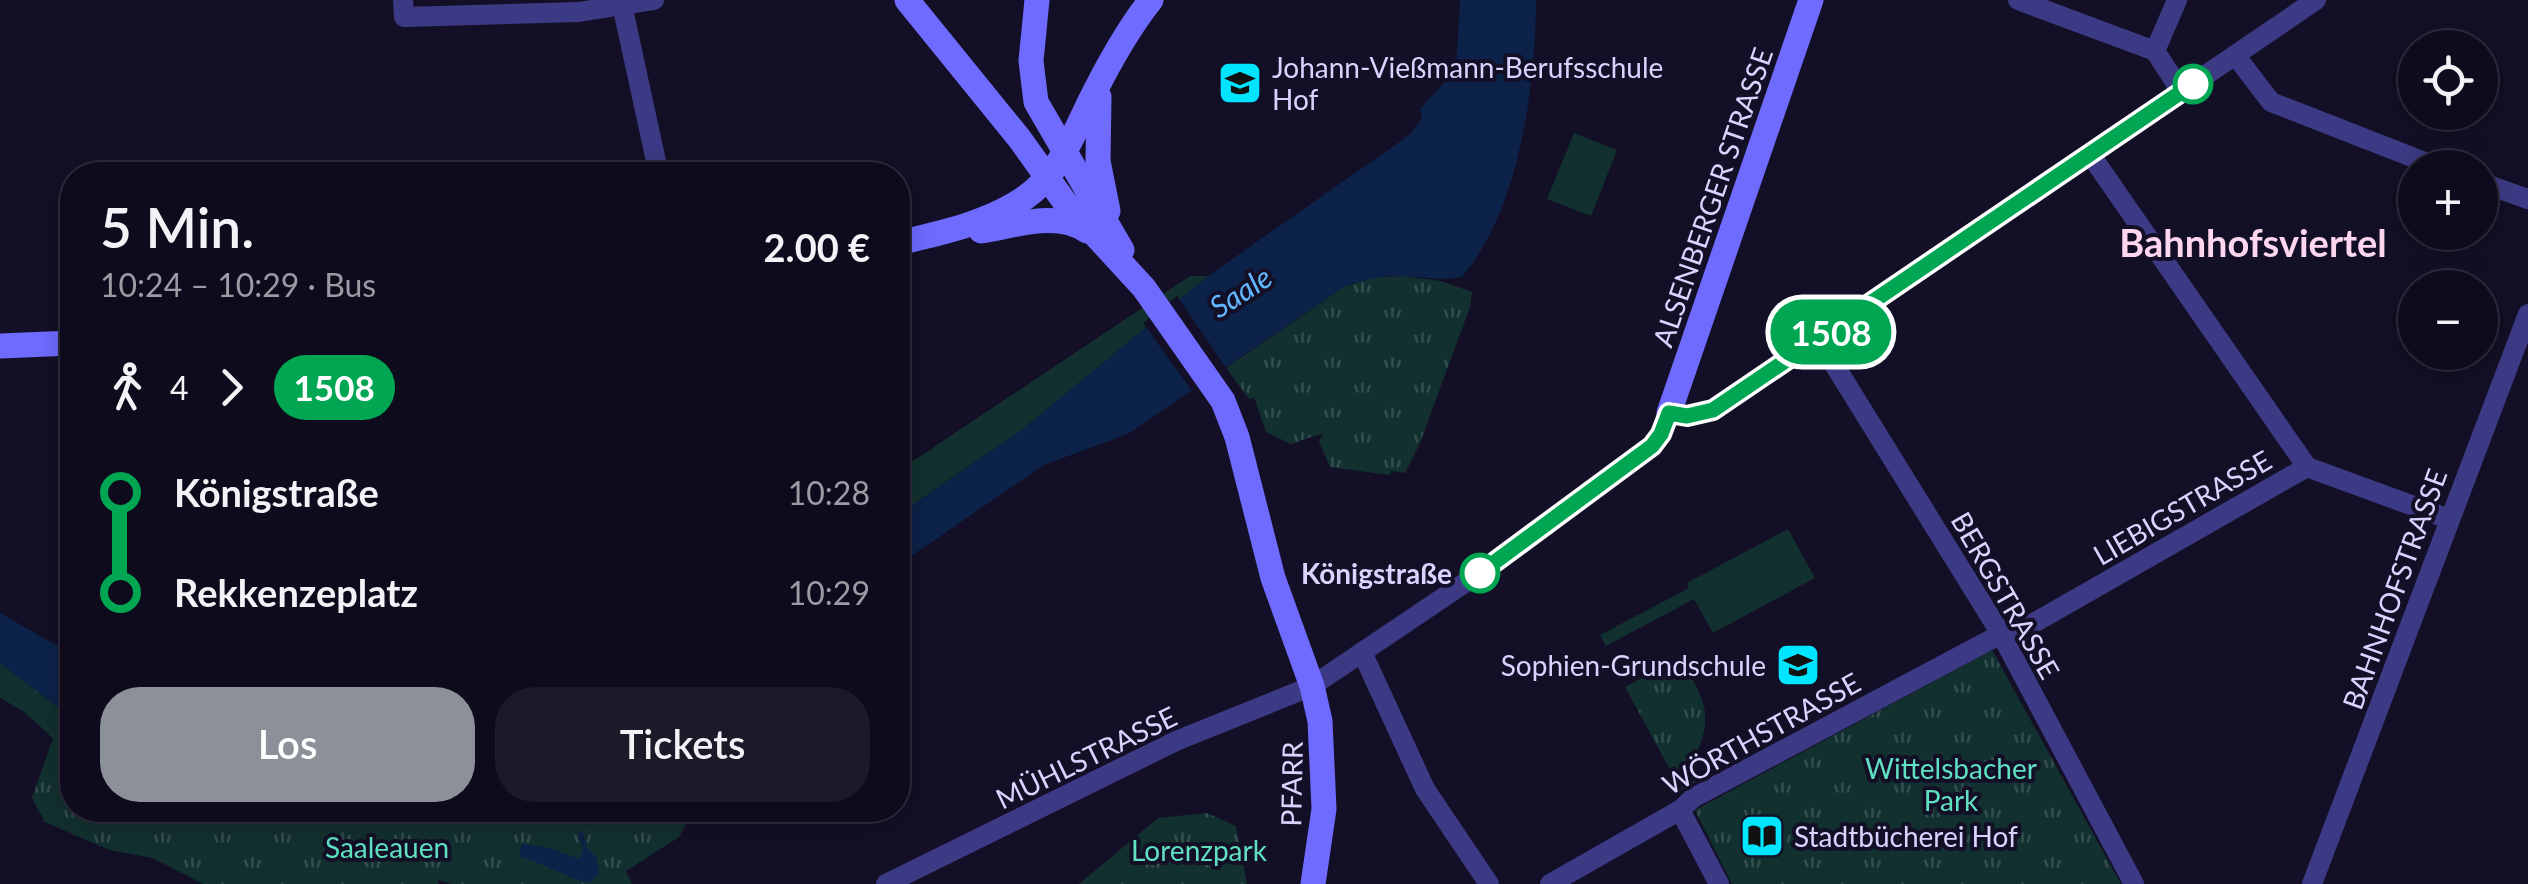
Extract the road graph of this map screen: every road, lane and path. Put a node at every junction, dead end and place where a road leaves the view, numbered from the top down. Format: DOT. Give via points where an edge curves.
graph roads {
  1 [pos="654,0"];
  2 [pos="907,0"];
  3 [pos="1038,0"];
  4 [pos="1151,0"];
  5 [pos="1811,0"];
  6 [pos="2018,0"];
  7 [pos="2177,0"];
  8 [pos="2316,0"];
  9 [pos="622,4"];
  10 [pos="404,8"];
  11 [pos="2155,51"];
  12 [pos="2234,55"];
  13 [pos="1111,60"];
  14 [pos="2181,91"];
  15 [pos="2398,152"];
  16 [pos="1065,154"];
  17 [pos="2090,154"];
  18 [pos="657,162"];
  19 [pos="1048,178"];
  20 [pos="2498,188"];
  21 [pos="2528,199"];
  22 [pos="1093,235"];
  23 [pos="910,240"];
  24 [pos="910,242"];
  25 [pos="1119,244"];
  26 [pos="1150,296"];
  27 [pos="2528,314"];
  28 [pos="1819,340"];
  29 [pos="60,344"];
  30 [pos="0,346"];
  31 [pos="1669,413"];
  32 [pos="2308,467"];
  33 [pos="2449,519"];
  34 [pos="2003,637"];
  35 [pos="1362,652"];
  36 [pos="1312,686"];
  37 [pos="1680,810"];
  38 [pos="886,884"];
  39 [pos="1313,884"];
  40 [pos="1489,884"];
  41 [pos="1550,884"];
  42 [pos="1719,884"];
  43 [pos="2134,884"];
  44 [pos="2312,884"];
  1 -- 9 [label="street"];
  2 -- 19 [label="main road"];
  3 -- 16 [label="main road" via="1030,60 1034,90"];
  4 -- 13 [label="main road"];
  5 -- 31 [label="main road, ALSENBERGER STRASSE"];
  6 -- 11 [label="street"];
  7 -- 11 [label="street"];
  8 -- 12 [label="street"];
  9 -- 10 [label="street"];
  9 -- 18 [label="street"];
  11 -- 14 [label="street"];
  12 -- 14 [label="street"];
  12 -- 15 [label="street" via="2271,102"];
  13 -- 16 [label="main road"];
  13 -- 25 [label="main road" via="1098,100 1096,138 1100,181"];
  14 -- 17 [label="street"];
  16 -- 19 [label="main road"];
  16 -- 25 [label="main road"];
  17 -- 28 [label="street"];
  17 -- 32 [label="street"];
  19 -- 22 [label="main road"];
  19 -- 23 [label="main road" via="1000,212"];
  20 -- 21 [label="street"];
  22 -- 24 [label="main road" via="1056,220"];
  22 -- 26 [label="main road"];
  25 -- 26 [label="main road"];
  26 -- 36 [label="main road, PFARR" via="1214,387 1237,437 1274,578"];
  27 -- 33 [label="street, BAHNHOFSTRASSE"];
  28 -- 31 [label="street" via="1713,410"];
  28 -- 34 [label="street, BERGSTRASSE"];
  29 -- 30 [label="main road"];
  31 -- 35 [label="street" via="1652,446"];
  32 -- 33 [label="street, LIEBIGSTRASSE"];
  32 -- 34 [label="street, LIEBIGSTRASSE"];
  33 -- 44 [label="street, BAHNHOFSTRASSE"];
  34 -- 37 [label="street, WÖRTHSTRASSE"];
  34 -- 43 [label="street, BERGSTRASSE"];
  35 -- 36 [label="street"];
  35 -- 40 [label="street" via="1425,788"];
  36 -- 38 [label="street, MÜHLSTRASSE" via="1176,741"];
  36 -- 39 [label="main road, PFARR" via="1325,785"];
  37 -- 41 [label="street, WÖRTHSTRASSE"];
  37 -- 42 [label="street"];
}
